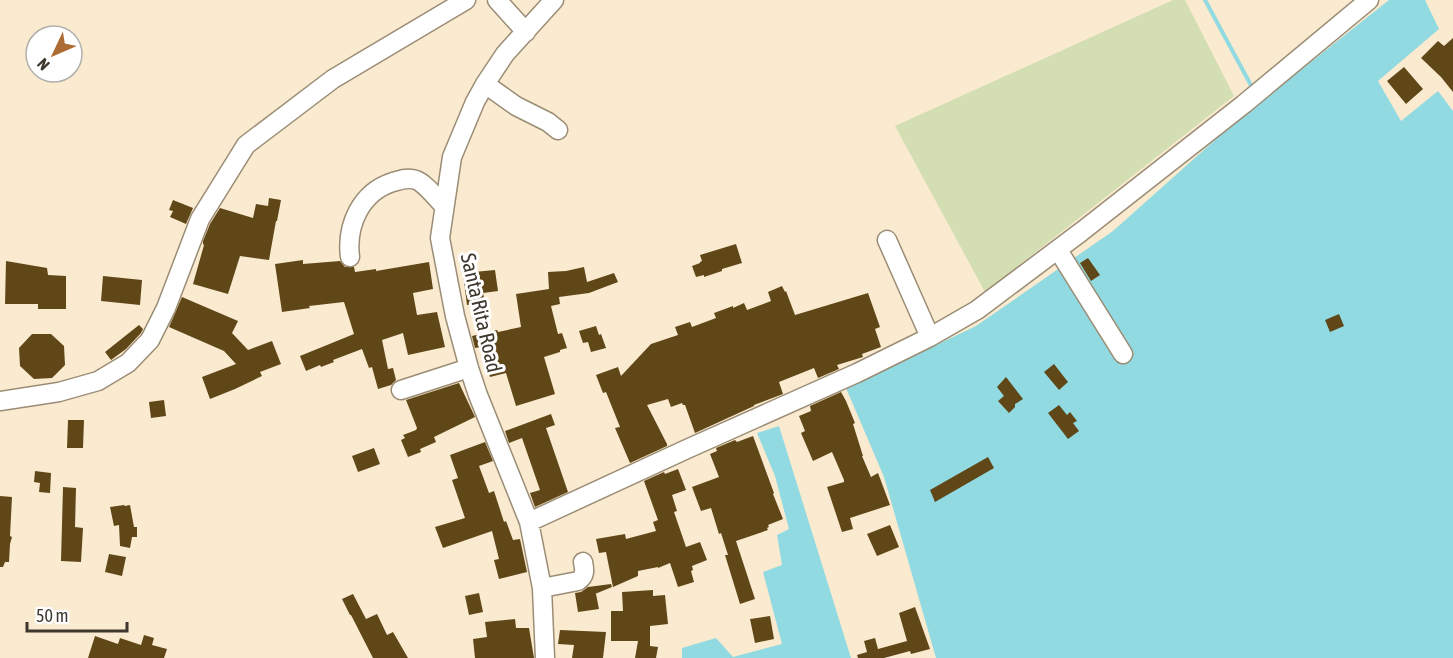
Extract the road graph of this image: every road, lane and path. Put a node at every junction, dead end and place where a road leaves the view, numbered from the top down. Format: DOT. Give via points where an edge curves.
graph roads {
  1 [pos="466,0"];
  2 [pos="497,0"];
  3 [pos="555,0"];
  4 [pos="1369,0"];
  5 [pos="526,32"];
  6 [pos="485,84"];
  7 [pos="558,130"];
  8 [pos="444,206"];
  9 [pos="888,240"];
  10 [pos="1058,250"];
  11 [pos="350,257"];
  12 [pos="930,337"];
  13 [pos="1123,354"];
  14 [pos="469,368"];
  15 [pos="401,390"];
  16 [pos="0,401"];
  17 [pos="529,522"];
  18 [pos="584,562"];
  19 [pos="542,588"];
  20 [pos="545,658"];
  1 -- 16 [label="street" via="333,79 246,145 200,219 150,340 128,363 98,381"];
  2 -- 5 [label="street"];
  3 -- 5 [label="street, Santa Rita Road"];
  4 -- 10 [label="street"];
  5 -- 6 [label="street, Santa Rita Road"];
  6 -- 7 [label="street"];
  6 -- 8 [label="street, Santa Rita Road" via="452,157"];
  8 -- 11 [label="street" via="417,180 386,184 366,198 354,219 348,244"];
  8 -- 14 [label="street, Santa Rita Road" via="440,238"];
  9 -- 12 [label="street"];
  10 -- 12 [label="street" via="978,310"];
  10 -- 13 [label="street"];
  12 -- 17 [label="street"];
  14 -- 15 [label="street"];
  14 -- 17 [label="street, Santa Rita Road"];
  17 -- 19 [label="street, Santa Rita Road"];
  18 -- 19 [label="street" via="585,573 578,581"];
  19 -- 20 [label="street, Santa Rita Road"];
}
